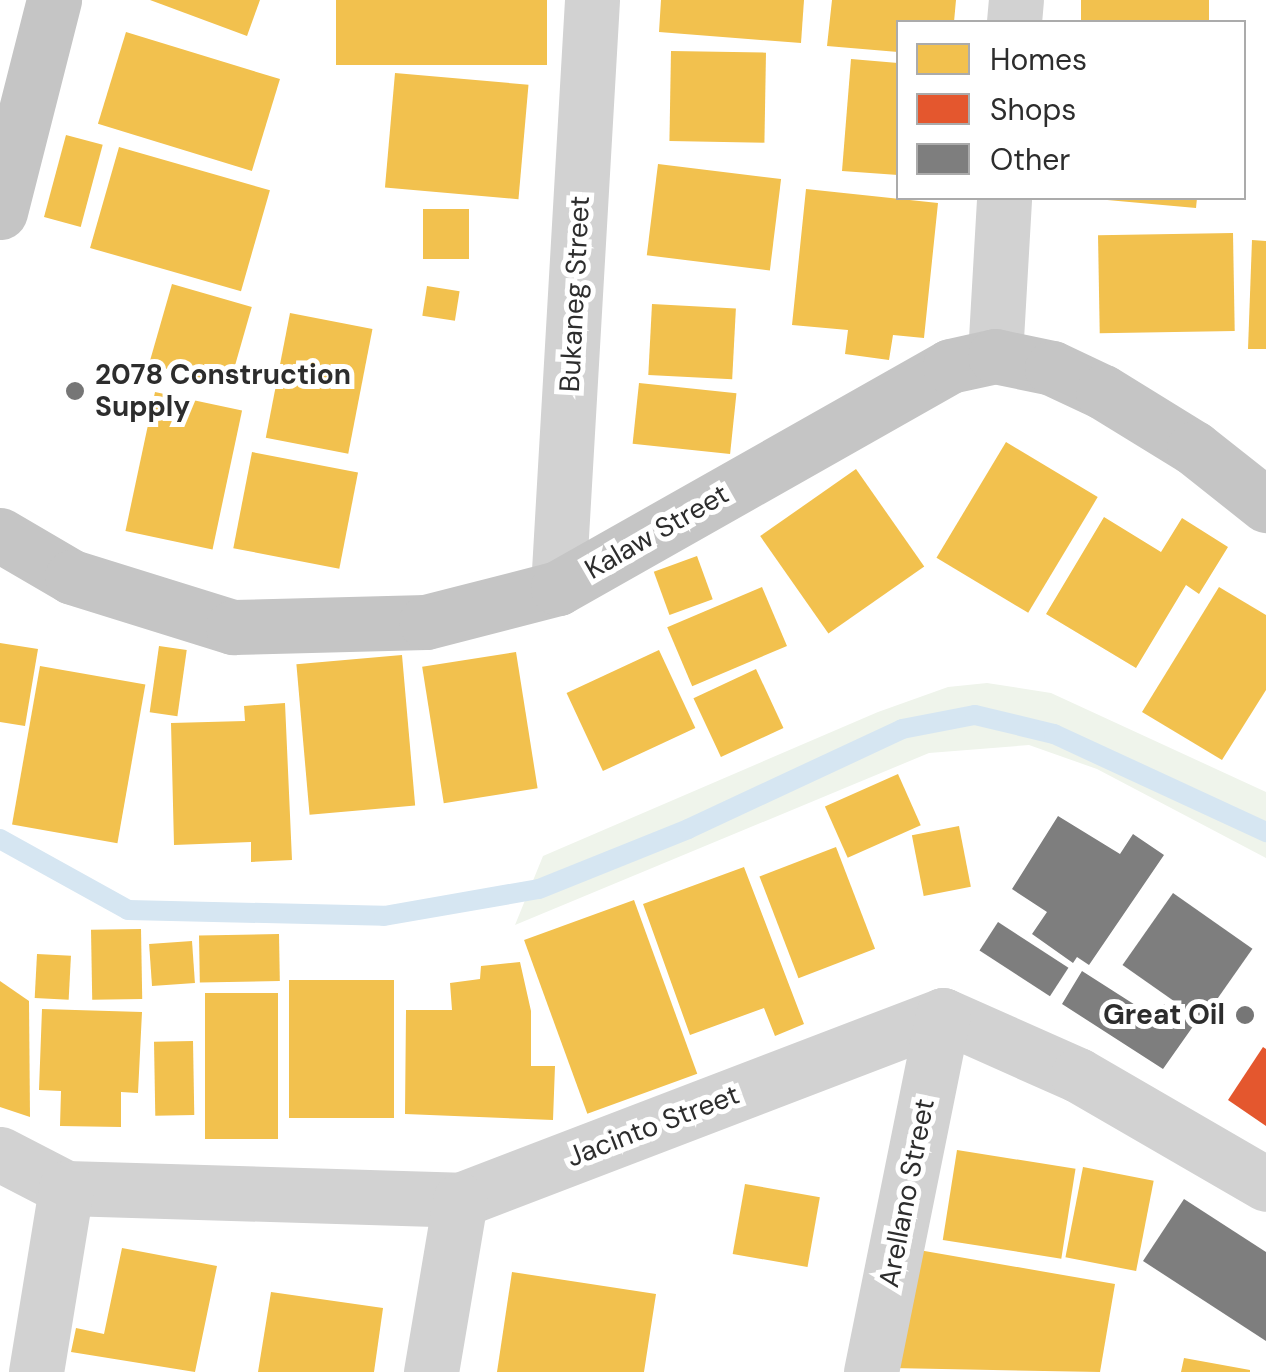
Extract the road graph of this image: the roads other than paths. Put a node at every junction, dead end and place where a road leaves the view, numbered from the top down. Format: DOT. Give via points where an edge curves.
graph roads {
  1 [pos="54,0"];
  2 [pos="592,0"];
  3 [pos="1004,200"];
  4 [pos="0,212"];
  5 [pos="995,356"];
  6 [pos="1266,504"];
  7 [pos="0,534"];
  8 [pos="558,588"];
  9 [pos="943,1015"];
  10 [pos="0,1154"];
  11 [pos="1259,1163"];
  12 [pos="66,1188"];
  13 [pos="460,1200"];
  14 [pos="36,1372"];
  15 [pos="432,1372"];
  16 [pos="871,1372"];
  1 -- 4 [label="main road"];
  2 -- 8 [label="street, Bukaneg Street"];
  3 -- 5 [label="street"];
  5 -- 6 [label="main road, Kalaw Street" via="1052,368 1103,392 1194,448"];
  5 -- 8 [label="main road, Kalaw Street" via="950,366"];
  7 -- 8 [label="main road, Kalaw Street" via="72,576 233,627 426,622"];
  9 -- 11 [label="street"];
  9 -- 13 [label="street, Jacinto Street"];
  9 -- 16 [label="street, Arellano Street"];
  10 -- 12 [label="street, Jacinto Street"];
  12 -- 13 [label="street, Jacinto Street"];
  12 -- 14 [label="street"];
  13 -- 15 [label="street"];
}
